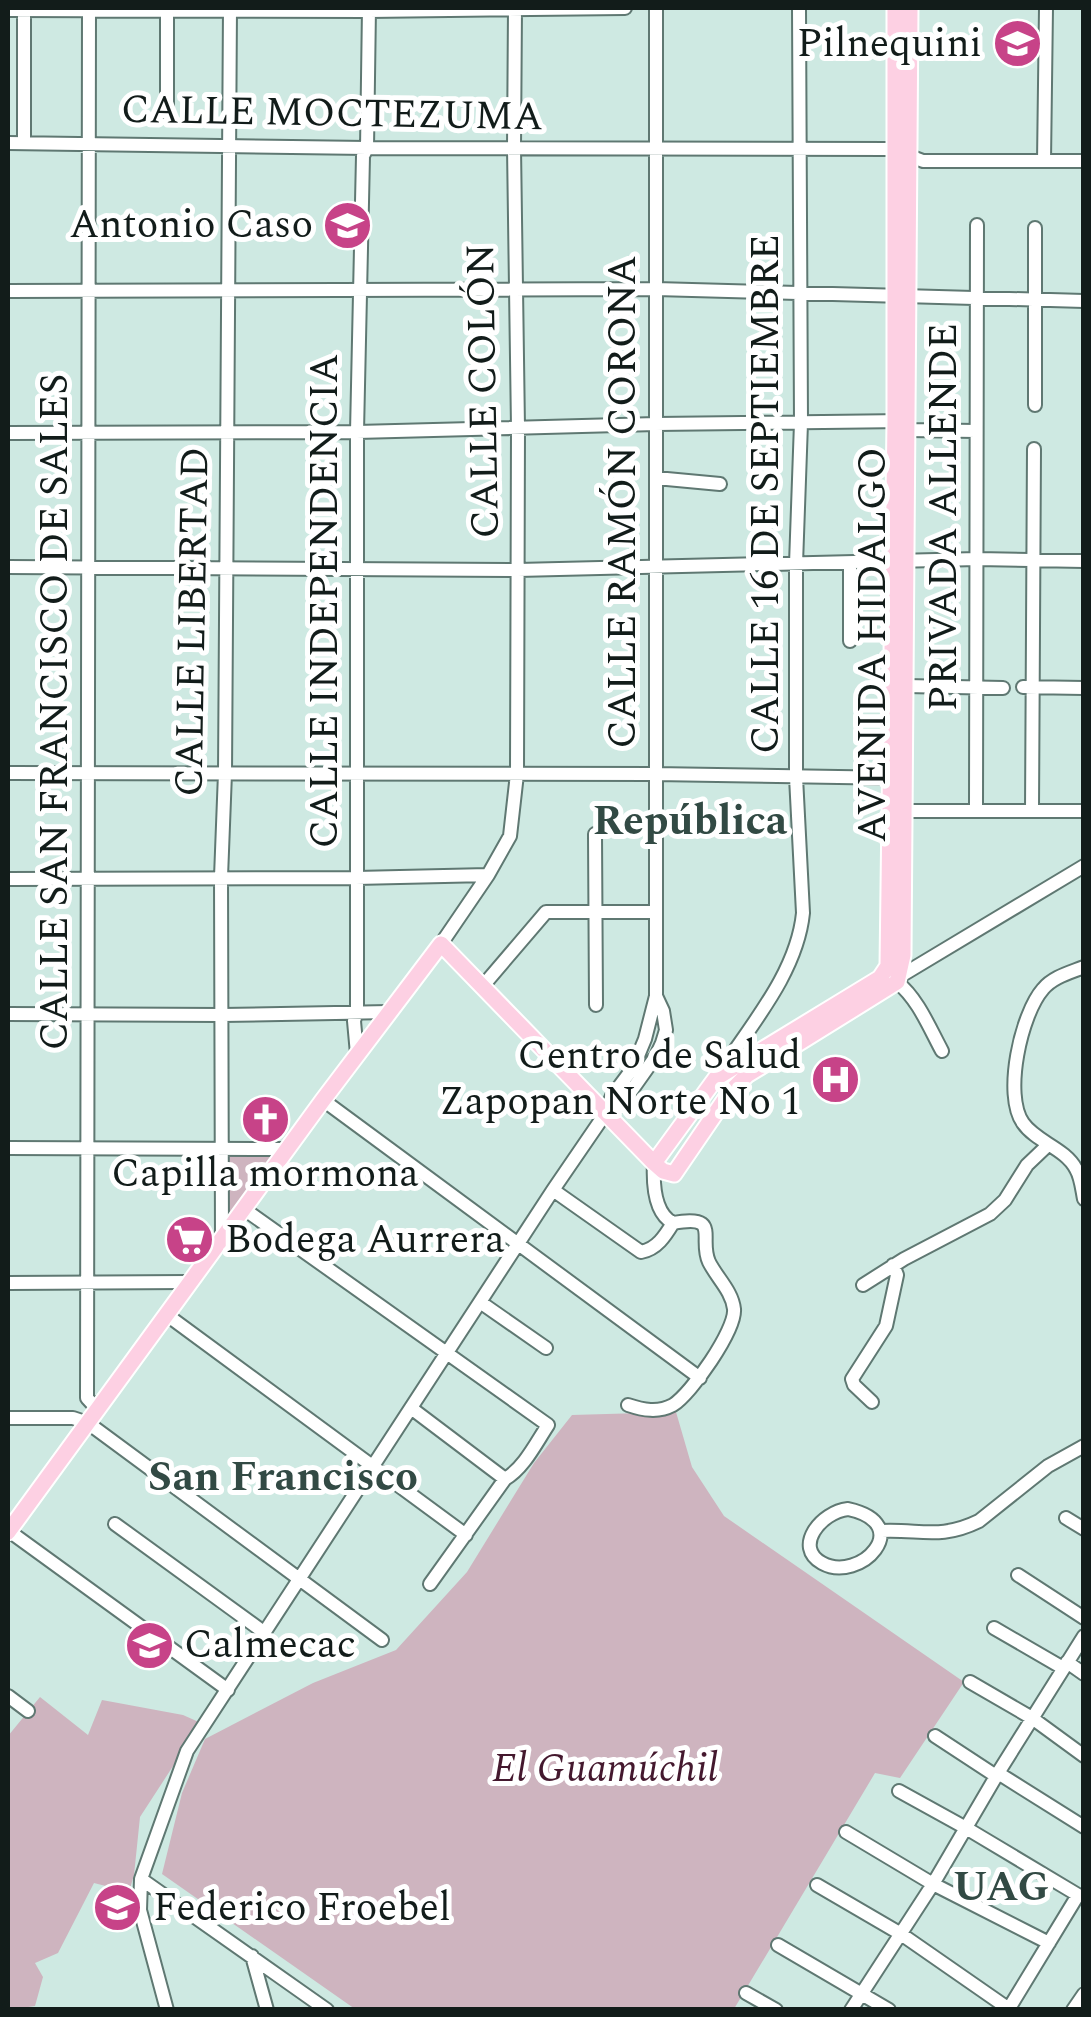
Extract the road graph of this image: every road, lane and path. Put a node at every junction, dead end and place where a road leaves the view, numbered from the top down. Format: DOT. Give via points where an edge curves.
graph roads {
  1 [pos="89,8"];
  2 [pos="230,8"];
  3 [pos="625,8"];
  4 [pos="656,8"];
  5 [pos="799,8"];
  6 [pos="896,8"];
  7 [pos="910,8"];
  8 [pos="1046,8"];
  9 [pos="24,9"];
  10 [pos="167,9"];
  11 [pos="369,9"];
  12 [pos="514,9"];
  13 [pos="8,10"];
  14 [pos="167,112"];
  15 [pos="8,144"];
  16 [pos="24,144"];
  17 [pos="89,144"];
  18 [pos="229,145"];
  19 [pos="367,148"];
  20 [pos="514,148"];
  21 [pos="656,148"];
  22 [pos="800,150"];
  23 [pos="903,153"];
  24 [pos="1044,161"];
  25 [pos="1084,161"];
  26 [pos="977,226"];
  27 [pos="1036,228"];
  28 [pos="516,289"];
  29 [pos="656,289"];
  30 [pos="228,290"];
  31 [pos="8,291"];
  32 [pos="89,291"];
  33 [pos="359,292"];
  34 [pos="800,292"];
  35 [pos="902,295"];
  36 [pos="977,298"];
  37 [pos="1035,300"];
  38 [pos="1084,302"];
  39 [pos="1035,405"];
  40 [pos="801,423"];
  41 [pos="656,424"];
  42 [pos="903,424"];
  43 [pos="518,428"];
  44 [pos="976,431"];
  45 [pos="89,432"];
  46 [pos="227,432"];
  47 [pos="357,432"];
  48 [pos="8,433"];
  49 [pos="1034,449"];
  50 [pos="656,478"];
  51 [pos="720,484"];
  52 [pos="976,559"];
  53 [pos="1034,560"];
  54 [pos="1084,560"];
  55 [pos="900,562"];
  56 [pos="850,563"];
  57 [pos="796,564"];
  58 [pos="656,566"];
  59 [pos="8,567"];
  60 [pos="88,569"];
  61 [pos="226,569"];
  62 [pos="358,570"];
  63 [pos="518,570"];
  64 [pos="850,641"];
  65 [pos="906,686"];
  66 [pos="976,686"];
  67 [pos="1028,687"];
  68 [pos="1003,688"];
  69 [pos="1084,688"];
  70 [pos="8,773"];
  71 [pos="86,773"];
  72 [pos="225,773"];
  73 [pos="356,774"];
  74 [pos="518,774"];
  75 [pos="655,774"];
  76 [pos="796,777"];
  77 [pos="899,778"];
  78 [pos="976,810"];
  79 [pos="1032,810"];
  80 [pos="905,811"];
  81 [pos="1084,811"];
  82 [pos="596,834"];
  83 [pos="1084,866"];
  84 [pos="488,875"];
  85 [pos="8,878"];
  86 [pos="221,878"];
  87 [pos="356,878"];
  88 [pos="86,880"];
  89 [pos="897,908"];
  90 [pos="595,912"];
  91 [pos="655,912"];
  92 [pos="441,944"];
  93 [pos="1084,967"];
  94 [pos="898,979"];
  95 [pos="482,987"];
  96 [pos="596,1006"];
  97 [pos="357,1011"];
  98 [pos="390,1012"];
  99 [pos="8,1014"];
  100 [pos="86,1014"];
  101 [pos="222,1015"];
  102 [pos="942,1051"];
  103 [pos="358,1054"];
  104 [pos="716,1078"];
  105 [pos="323,1100"];
  106 [pos="605,1114"];
  107 [pos="1048,1145"];
  108 [pos="222,1147"];
  109 [pos="8,1148"];
  110 [pos="87,1148"];
  111 [pos="288,1148"];
  112 [pos="654,1163"];
  113 [pos="674,1174"];
  114 [pos="552,1190"];
  115 [pos="658,1197"];
  116 [pos="1084,1199"];
  117 [pos="244,1209"];
  118 [pos="673,1223"];
  119 [pos="222,1238"];
  120 [pos="518,1244"];
  121 [pos="893,1265"];
  122 [pos="189,1282"];
  123 [pos="8,1283"];
  124 [pos="88,1283"];
  125 [pos="863,1285"];
  126 [pos="480,1302"];
  127 [pos="167,1314"];
  128 [pos="546,1348"];
  129 [pos="447,1353"];
  130 [pos="700,1378"];
  131 [pos="872,1402"];
  132 [pos="628,1405"];
  133 [pos="410,1408"];
  134 [pos="93,1416"];
  135 [pos="8,1418"];
  136 [pos="1084,1446"];
  137 [pos="372,1466"];
  138 [pos="506,1479"];
  139 [pos="1066,1518"];
  140 [pos="115,1524"];
  141 [pos="1084,1529"];
  142 [pos="881,1531"];
  143 [pos="8,1532"];
  144 [pos="466,1535"];
  145 [pos="1018,1575"];
  146 [pos="301,1578"];
  147 [pos="430,1584"];
  148 [pos="1084,1618"];
  149 [pos="994,1628"];
  150 [pos="265,1633"];
  151 [pos="1084,1636"];
  152 [pos="382,1640"];
  153 [pos="1065,1666"];
  154 [pos="1084,1674"];
  155 [pos="970,1682"];
  156 [pos="228,1690"];
  157 [pos="8,1696"];
  158 [pos="28,1711"];
  159 [pos="1032,1718"];
  160 [pos="935,1736"];
  161 [pos="1084,1756"];
  162 [pos="997,1774"];
  163 [pos="899,1791"];
  164 [pos="1084,1827"];
  165 [pos="966,1828"];
  166 [pos="846,1832"];
  167 [pos="141,1879"];
  168 [pos="817,1884"];
  169 [pos="933,1884"];
  170 [pos="900,1934"];
  171 [pos="1049,1944"];
  172 [pos="778,1945"];
  173 [pos="252,1956"];
  174 [pos="862,1992"];
  175 [pos="746,1993"];
  176 [pos="1084,1994"];
  177 [pos="1009,2009"];
  178 [pos="167,2010"];
  179 [pos="267,2010"];
  180 [pos="328,2010"];
  181 [pos="776,2010"];
  182 [pos="852,2010"];
  183 [pos="889,2010"];
  184 [pos="1074,2010"];
  1 -- 9 [label="street"];
  1 -- 10 [label="street"];
  1 -- 17 [label="street, CALLE SAN FRANCISCO DE SALES"];
  2 -- 10 [label="street"];
  2 -- 11 [label="street"];
  2 -- 18 [label="street, CALLE LIBERTAD"];
  3 -- 12 [label="street"];
  4 -- 21 [label="street, CALLE RAMÓN CORONA"];
  5 -- 22 [label="street, CALLE 16 DE SEPTIEMBRE"];
  6 -- 23 [label="main road, AVENIDA HIDALGO"];
  7 -- 23 [label="main road, AVENIDA HIDALGO"];
  8 -- 24 [label="street"];
  9 -- 13 [label="street"];
  9 -- 16 [label="street"];
  10 -- 14 [label="street"];
  11 -- 12 [label="street"];
  11 -- 19 [label="street, CALLE INDEPENDENCIA"];
  12 -- 20 [label="street, CALLE COLÓN"];
  15 -- 16 [label="street, CALLE MOCTEZUMA"];
  16 -- 17 [label="street, CALLE MOCTEZUMA"];
  17 -- 18 [label="street, CALLE MOCTEZUMA"];
  17 -- 32 [label="street, CALLE SAN FRANCISCO DE SALES"];
  18 -- 19 [label="street, CALLE MOCTEZUMA"];
  18 -- 30 [label="street, CALLE LIBERTAD"];
  19 -- 20 [label="street, CALLE MOCTEZUMA"];
  19 -- 33 [label="street, CALLE INDEPENDENCIA"];
  20 -- 21 [label="street, CALLE MOCTEZUMA"];
  20 -- 28 [label="street, CALLE COLÓN"];
  21 -- 22 [label="street, CALLE MOCTEZUMA"];
  21 -- 29 [label="street, CALLE RAMÓN CORONA"];
  22 -- 23 [label="street, CALLE MOCTEZUMA"];
  22 -- 34 [label="street, CALLE 16 DE SEPTIEMBRE"];
  23 -- 24 [label="street, CALLE MOCTEZUMA" via="924,161"];
  23 -- 35 [label="main road, AVENIDA HIDALGO"];
  24 -- 25 [label="street, CALLE MOCTEZUMA"];
  26 -- 36 [label="street, PRIVADA ALLENDE"];
  27 -- 37 [label="street"];
  28 -- 29 [label="street"];
  28 -- 33 [label="street"];
  28 -- 43 [label="street, CALLE COLÓN"];
  29 -- 34 [label="street"];
  29 -- 41 [label="street, CALLE RAMÓN CORONA"];
  30 -- 32 [label="street"];
  30 -- 33 [label="street"];
  30 -- 46 [label="street, CALLE LIBERTAD"];
  31 -- 32 [label="street"];
  32 -- 45 [label="street, CALLE SAN FRANCISCO DE SALES"];
  33 -- 47 [label="street, CALLE INDEPENDENCIA"];
  34 -- 35 [label="street"];
  34 -- 40 [label="street, CALLE 16 DE SEPTIEMBRE"];
  35 -- 36 [label="street"];
  35 -- 42 [label="main road, AVENIDA HIDALGO"];
  36 -- 37 [label="street"];
  36 -- 44 [label="street, PRIVADA ALLENDE"];
  37 -- 38 [label="street"];
  37 -- 39 [label="street"];
  40 -- 41 [label="street"];
  40 -- 42 [label="street"];
  40 -- 57 [label="street, CALLE 16 DE SEPTIEMBRE"];
  41 -- 43 [label="street"];
  41 -- 50 [label="street, CALLE RAMÓN CORONA"];
  42 -- 44 [label="street"];
  42 -- 55 [label="main road, AVENIDA HIDALGO"];
  43 -- 47 [label="street"];
  43 -- 63 [label="street, CALLE COLÓN"];
  44 -- 52 [label="street, PRIVADA ALLENDE"];
  45 -- 46 [label="street"];
  45 -- 48 [label="street"];
  45 -- 60 [label="street, CALLE SAN FRANCISCO DE SALES"];
  46 -- 47 [label="street"];
  46 -- 61 [label="street, CALLE LIBERTAD"];
  47 -- 62 [label="street, CALLE INDEPENDENCIA"];
  49 -- 53 [label="street"];
  50 -- 51 [label="street"];
  50 -- 58 [label="street, CALLE RAMÓN CORONA"];
  52 -- 53 [label="street"];
  52 -- 55 [label="street"];
  52 -- 66 [label="street, PRIVADA ALLENDE"];
  53 -- 54 [label="street"];
  53 -- 67 [label="street"];
  55 -- 56 [label="street"];
  55 -- 65 [label="main road, AVENIDA HIDALGO"];
  55 -- 77 [label="main road, AVENIDA HIDALGO"];
  56 -- 57 [label="street"];
  56 -- 64 [label="street"];
  57 -- 58 [label="street"];
  57 -- 76 [label="street, CALLE 16 DE SEPTIEMBRE"];
  58 -- 63 [label="street"];
  58 -- 75 [label="street, CALLE RAMÓN CORONA"];
  59 -- 60 [label="street"];
  60 -- 61 [label="street"];
  60 -- 71 [label="street, CALLE SAN FRANCISCO DE SALES"];
  61 -- 62 [label="street"];
  61 -- 72 [label="street, CALLE LIBERTAD"];
  62 -- 63 [label="street"];
  62 -- 73 [label="street, CALLE INDEPENDENCIA"];
  63 -- 74 [label="street, CALLE COLÓN"];
  65 -- 66 [label="street"];
  65 -- 77 [label="main road, AVENIDA HIDALGO"];
  66 -- 68 [label="street"];
  66 -- 78 [label="street, PRIVADA ALLENDE"];
  67 -- 69 [label="street"];
  67 -- 79 [label="street"];
  70 -- 71 [label="street"];
  71 -- 72 [label="street"];
  71 -- 88 [label="street, CALLE SAN FRANCISCO DE SALES"];
  72 -- 73 [label="street"];
  72 -- 86 [label="street, CALLE LIBERTAD"];
  73 -- 74 [label="street"];
  73 -- 87 [label="street, CALLE INDEPENDENCIA"];
  74 -- 75 [label="street"];
  74 -- 84 [label="street, CALLE COLÓN" via="510,836"];
  75 -- 76 [label="street"];
  75 -- 91 [label="street, CALLE RAMÓN CORONA"];
  76 -- 77 [label="street"];
  76 -- 104 [label="street, CALLE 16 DE SEPTIEMBRE" via="801,933 783,977"];
  77 -- 80 [label="main road, AVENIDA HIDALGO"];
  77 -- 89 [label="main road, AVENIDA HIDALGO"];
  78 -- 79 [label="street"];
  78 -- 80 [label="street"];
  79 -- 81 [label="street"];
  80 -- 89 [label="main road, AVENIDA HIDALGO"];
  82 -- 90 [label="street"];
  83 -- 94 [label="street"];
  84 -- 87 [label="street"];
  84 -- 92 [label="street, CALLE COLÓN"];
  85 -- 88 [label="street"];
  86 -- 87 [label="street"];
  86 -- 88 [label="street"];
  86 -- 101 [label="street, CALLE LIBERTAD"];
  87 -- 97 [label="street, CALLE INDEPENDENCIA"];
  88 -- 100 [label="street, CALLE SAN FRANCISCO DE SALES"];
  89 -- 94 [label="main road, AVENIDA HIDALGO" via="903,955"];
  89 -- 104 [label="main road, AVENIDA HIDALGO" via="880,978"];
  90 -- 91 [label="street"];
  90 -- 95 [label="street" via="546,912"];
  90 -- 96 [label="street"];
  91 -- 106 [label="street, CALLE RAMÓN CORONA" via="656,996 633,1068"];
  92 -- 95 [label="main road"];
  92 -- 98 [label="main road"];
  93 -- 107 [label="street" via="1044,987 1024,1028 1012,1089 1022,1122"];
  94 -- 102 [label="street"];
  94 -- 113 [label="main road" via="748,1075"];
  95 -- 106 [label="main road"];
  97 -- 98 [label="street"];
  97 -- 101 [label="street"];
  97 -- 103 [label="street, CALLE INDEPENDENCIA"];
  98 -- 103 [label="main road"];
  99 -- 100 [label="street"];
  100 -- 101 [label="street"];
  100 -- 110 [label="street, CALLE SAN FRANCISCO DE SALES"];
  101 -- 108 [label="street, CALLE LIBERTAD"];
  103 -- 105 [label="main road"];
  104 -- 112 [label="main road, AVENIDA HIDALGO"];
  105 -- 111 [label="main road"];
  105 -- 120 [label="street"];
  106 -- 112 [label="main road"];
  106 -- 114 [label="street, CALLE RAMÓN CORONA"];
  107 -- 116 [label="street" via="1076,1168"];
  107 -- 121 [label="street" via="990,1214"];
  108 -- 110 [label="street"];
  108 -- 111 [label="street"];
  108 -- 119 [label="street, CALLE LIBERTAD"];
  109 -- 110 [label="street"];
  110 -- 124 [label="street, CALLE SAN FRANCISCO DE SALES"];
  111 -- 117 [label="main road"];
  112 -- 113 [label="main road"];
  112 -- 115 [label="street"];
  113 -- 115 [label="street"];
  114 -- 118 [label="street" via="641,1252"];
  114 -- 120 [label="street, CALLE RAMÓN CORONA"];
  115 -- 118 [label="street" via="661,1214"];
  117 -- 119 [label="main road"];
  117 -- 129 [label="street"];
  118 -- 130 [label="street" via="693,1220 706,1229 708,1259 734,1311"];
  119 -- 122 [label="main road"];
  120 -- 126 [label="street, CALLE RAMÓN CORONA"];
  120 -- 130 [label="street"];
  121 -- 125 [label="street"];
  121 -- 131 [label="street" via="897,1275 886,1326 852,1379"];
  122 -- 124 [label="street"];
  122 -- 127 [label="main road"];
  123 -- 124 [label="street"];
  124 -- 134 [label="street, CALLE SAN FRANCISCO DE SALES" via="87,1398"];
  126 -- 128 [label="street"];
  126 -- 129 [label="street, CALLE RAMÓN CORONA"];
  127 -- 134 [label="main road"];
  127 -- 137 [label="street"];
  129 -- 133 [label="street, CALLE RAMÓN CORONA"];
  129 -- 138 [label="street" via="548,1425"];
  130 -- 132 [label="street" via="674,1404 652,1411"];
  133 -- 137 [label="street, CALLE RAMÓN CORONA"];
  133 -- 138 [label="street"];
  134 -- 135 [label="street"];
  134 -- 143 [label="main road"];
  134 -- 146 [label="street"];
  136 -- 142 [label="street" via="966,1528"];
  137 -- 144 [label="street"];
  137 -- 146 [label="street, CALLE RAMÓN CORONA"];
  138 -- 144 [label="street"];
  139 -- 141 [label="street"];
  140 -- 150 [label="street"];
  142 -- 142 [label="street" via="879,1546 853,1565 824,1564 811,1547 820,1522 837,1510 858,1512"];
  143 -- 156 [label="street"];
  144 -- 147 [label="street"];
  145 -- 148 [label="street"];
  146 -- 150 [label="street, CALLE RAMÓN CORONA"];
  146 -- 152 [label="street"];
  149 -- 153 [label="street"];
  150 -- 156 [label="street, CALLE RAMÓN CORONA"];
  151 -- 153 [label="street"];
  153 -- 154 [label="street"];
  153 -- 159 [label="street"];
  155 -- 159 [label="street"];
  156 -- 167 [label="street, CALLE RAMÓN CORONA" via="187,1751"];
  157 -- 158 [label="street"];
  159 -- 161 [label="street"];
  159 -- 162 [label="street"];
  160 -- 162 [label="street"];
  162 -- 164 [label="street"];
  162 -- 165 [label="street"];
  163 -- 165 [label="street"];
  165 -- 169 [label="street"];
  165 -- 171 [label="street" via="1078,1895"];
  166 -- 169 [label="street"];
  167 -- 173 [label="street"];
  167 -- 178 [label="street" via="140,1910"];
  168 -- 170 [label="street"];
  169 -- 170 [label="street"];
  169 -- 171 [label="street"];
  170 -- 174 [label="street"];
  170 -- 177 [label="street"];
  171 -- 177 [label="street"];
  172 -- 174 [label="street"];
  173 -- 179 [label="street"];
  173 -- 180 [label="street"];
  174 -- 182 [label="street"];
  174 -- 183 [label="street"];
  175 -- 181 [label="street"];
  176 -- 184 [label="street"];
}
